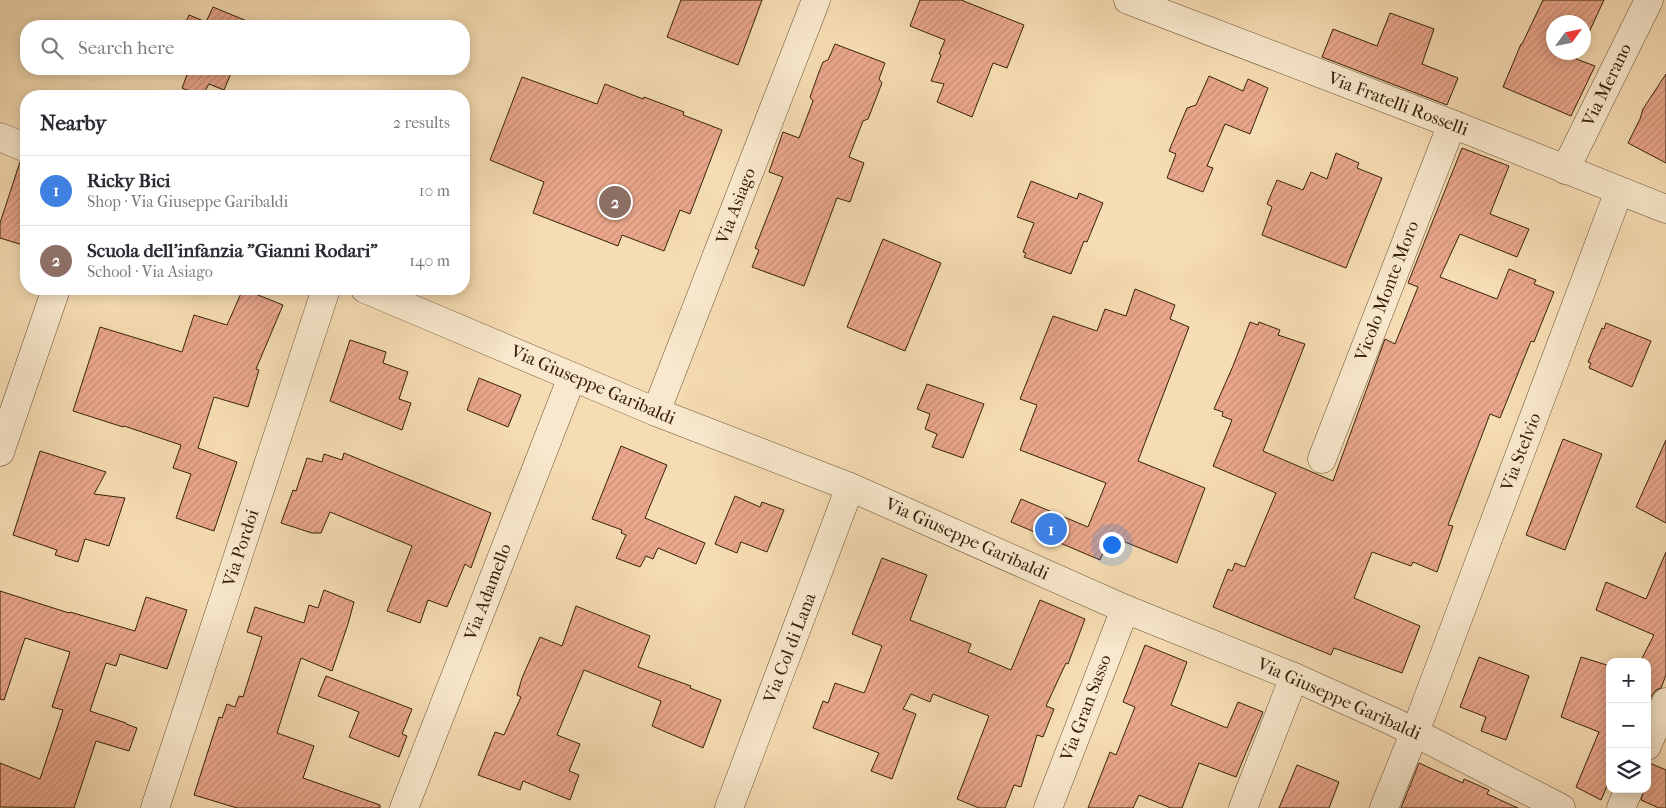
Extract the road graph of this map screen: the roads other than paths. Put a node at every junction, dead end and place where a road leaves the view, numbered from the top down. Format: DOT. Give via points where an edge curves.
graph roads {
  1 [pos="816,0"];
  2 [pos="1128,0"];
  3 [pos="1648,0"];
  4 [pos="1176,9"];
  5 [pos="1452,124"];
  6 [pos="0,136"];
  7 [pos="20,145"];
  8 [pos="1565,170"];
  9 [pos="1619,191"];
  10 [pos="1666,209"];
  11 [pos="54,295"];
  12 [pos="324,295"];
  13 [pos="378,295"];
  14 [pos="572,377"];
  15 [pos="656,412"];
  16 [pos="0,452"];
  17 [pos="1322,459"];
  18 [pos="850,488"];
  19 [pos="1125,609"];
  20 [pos="1294,677"];
  21 [pos="1666,702"];
  22 [pos="1418,724"];
  23 [pos="1651,737"];
  24 [pos="1627,793"];
  25 [pos="155,808"];
  26 [pos="404,808"];
  27 [pos="729,808"];
  28 [pos="1048,808"];
  29 [pos="1243,808"];
  30 [pos="1384,808"];
  31 [pos="1561,808"];
  32 [pos="1621,808"];
  1 -- 15 [label="street, Via Asiago"];
  2 -- 4 [label="street, Via Fratelli Rosselli"];
  3 -- 8 [label="street, Via Merano"];
  4 -- 5 [label="street, Via Fratelli Rosselli"];
  5 -- 8 [label="street, Via Fratelli Rosselli"];
  5 -- 17 [label="street, Vicolo Monte Moro"];
  6 -- 7 [label="street"];
  8 -- 9 [label="street, Via Fratelli Rosselli"];
  9 -- 10 [label="street, Via Fratelli Rosselli"];
  9 -- 22 [label="street, Via Stelvio"];
  11 -- 16 [label="street"];
  12 -- 25 [label="street, Via Pordoi"];
  13 -- 14 [label="street, Via Giuseppe Garibaldi"];
  14 -- 15 [label="street, Via Giuseppe Garibaldi"];
  14 -- 26 [label="street, Via Adamello"];
  15 -- 18 [label="street, Via Giuseppe Garibaldi"];
  18 -- 19 [label="street, Via Giuseppe Garibaldi"];
  18 -- 27 [label="street, Via Col di Lana"];
  19 -- 20 [label="street, Via Giuseppe Garibaldi"];
  19 -- 28 [label="street, Via Gran Sasso"];
  20 -- 22 [label="street, Via Giuseppe Garibaldi" via="1394,722"];
  20 -- 29 [label="street"];
  21 -- 23 [label="street"];
  22 -- 30 [label="street, Via Stelvio"];
  22 -- 31 [label="street, Via Giuseppe Garibaldi"];
  24 -- 32 [label="street"];
}
